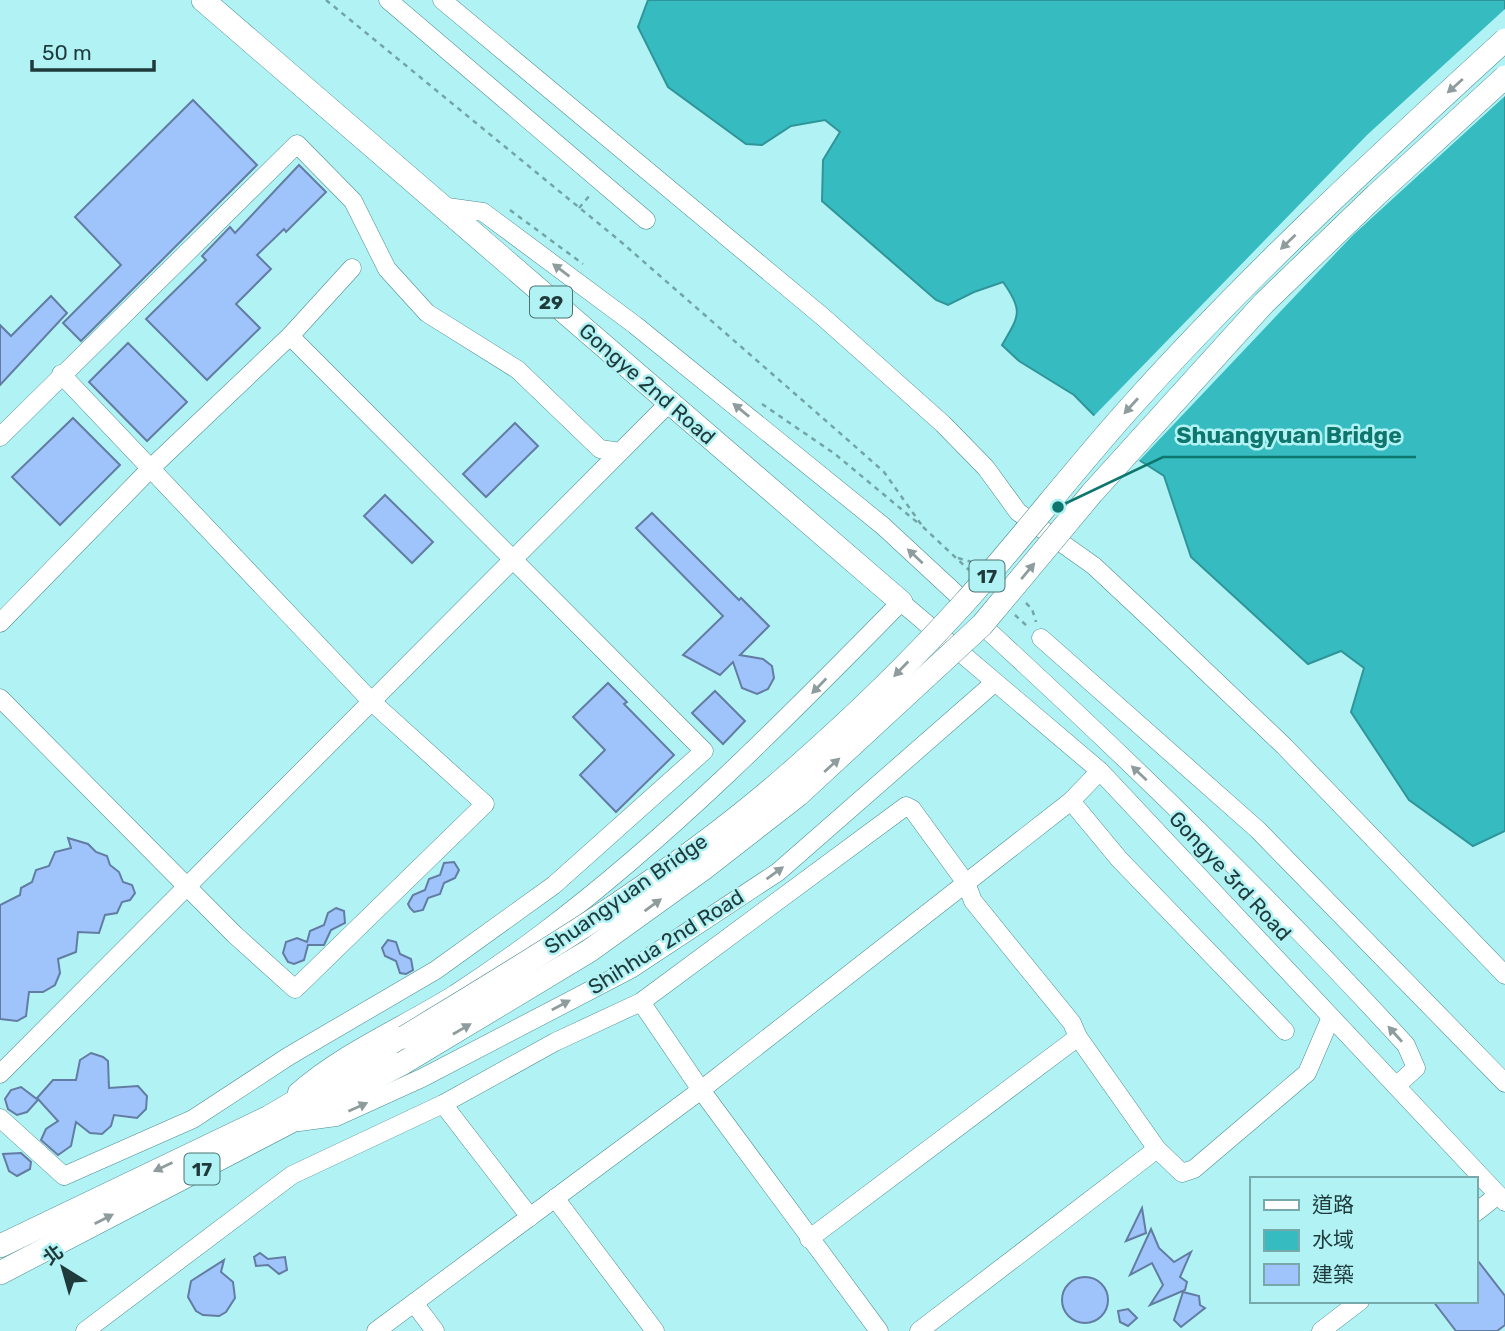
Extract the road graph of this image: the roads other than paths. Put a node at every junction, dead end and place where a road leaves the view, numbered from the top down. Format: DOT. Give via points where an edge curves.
graph roads {
  1 [pos="203,0"];
  2 [pos="388,0"];
  3 [pos="442,0"];
  4 [pos="1505,40"];
  5 [pos="1505,77"];
  6 [pos="440,206"];
  7 [pos="646,220"];
  8 [pos="352,268"];
  9 [pos="290,336"];
  10 [pos="61,374"];
  11 [pos="669,403"];
  12 [pos="0,437"];
  13 [pos="620,452"];
  14 [pos="150,468"];
  15 [pos="512,561"];
  16 [pos="901,602"];
  17 [pos="965,602"];
  18 [pos="0,623"];
  19 [pos="982,625"];
  20 [pos="1041,638"];
  21 [pos="993,683"];
  22 [pos="0,698"];
  23 [pos="372,702"];
  24 [pos="1100,771"];
  25 [pos="1071,801"];
  26 [pos="967,883"];
  27 [pos="188,888"];
  28 [pos="1505,975"];
  29 [pos="642,1002"];
  30 [pos="1331,1017"];
  31 [pos="1285,1031"];
  32 [pos="1078,1037"];
  33 [pos="402,1063"];
  34 [pos="0,1074"];
  35 [pos="1505,1083"];
  36 [pos="1396,1086"];
  37 [pos="701,1090"];
  38 [pos="443,1104"];
  39 [pos="269,1117"];
  40 [pos="0,1118"];
  41 [pos="292,1123"];
  42 [pos="1157,1149"];
  43 [pos="555,1198"];
  44 [pos="1502,1199"];
  45 [pos="1477,1212"];
  46 [pos="530,1217"];
  47 [pos="808,1239"];
  48 [pos="0,1246"];
  49 [pos="0,1273"];
  50 [pos="414,1303"];
  51 [pos="1357,1303"];
  52 [pos="85,1331"];
  53 [pos="376,1331"];
  54 [pos="435,1331"];
  55 [pos="655,1331"];
  56 [pos="879,1331"];
  57 [pos="919,1331"];
  58 [pos="1321,1331"];
  1 -- 6 [label="main road, Gongye 2nd Road / 29"];
  2 -- 7 [label="street"];
  3 -- 28 [label="street" via="823,317 943,424 986,468 1018,512 1094,566 1157,625 1293,755"];
  4 -- 17 [label="main road, Shuangyuan Bridge / 17, one-way, bridge" via="1254,275 1072,472"];
  19 -- 5 [label="main road, Shuangyuan Bridge / 17, one-way, bridge" via="1092,493 1264,303"];
  6 -- 11 [label="main road, Gongye 2nd Road / 29"];
  17 -- 6 [label="street, one-way" via="884,526 635,325 483,212"];
  8 -- 9 [label="street"];
  9 -- 14 [label="street"];
  9 -- 15 [label="street"];
  10 -- 12 [label="street"];
  10 -- 13 [label="street" via="297,144 353,201 387,269 427,313 518,370 600,450"];
  10 -- 14 [label="street"];
  11 -- 13 [label="street"];
  11 -- 16 [label="main road, Gongye 2nd Road / 29"];
  13 -- 15 [label="street"];
  14 -- 18 [label="street"];
  14 -- 23 [label="street"];
  15 -- 23 [label="street"];
  15 -- 40 [label="street" via="704,751 543,893 436,970 289,1056 193,1119 64,1176"];
  16 -- 21 [label="street, Gongye 3rd Road"];
  16 -- 39 [label="street, one-way" via="766,739 624,867 542,933 455,994 322,1070"];
  17 -- 39 [label="main road, Shuangyuan Bridge / 17, one-way, bridge" via="878,692 785,778 662,873 533,958"];
  33 -- 19 [label="main road, Shuangyuan Bridge / 17, one-way, bridge" via="589,951 703,869 798,795"];
  36 -- 19 [label="street, one-way" via="1416,1068 1406,1045 1189,820"];
  20 -- 35 [label="street" via="1258,830"];
  21 -- 24 [label="street, Gongye 3rd Road"];
  41 -- 21 [label="street, Shihhua 2nd Road, one-way" via="336,1117 631,969 778,872"];
  22 -- 27 [label="street"];
  23 -- 27 [label="street"];
  23 -- 27 [label="street" via="485,804 295,989"];
  24 -- 25 [label="street"];
  24 -- 30 [label="street, Gongye 3rd Road"];
  25 -- 26 [label="street"];
  25 -- 31 [label="street" via="1119,859"];
  26 -- 29 [label="street" via="906,806"];
  26 -- 32 [label="street" via="973,901 1072,1023"];
  26 -- 37 [label="street"];
  27 -- 34 [label="street"];
  29 -- 37 [label="street"];
  29 -- 38 [label="street" via="555,1042"];
  30 -- 36 [label="street, Gongye 3rd Road"];
  30 -- 42 [label="street" via="1307,1073 1194,1169 1182,1173"];
  32 -- 42 [label="street"];
  32 -- 47 [label="street"];
  33 -- 41 [label="main road, Shihhua 2nd Road / 17"];
  36 -- 44 [label="street, Gongye 3rd Road"];
  37 -- 43 [label="street"];
  37 -- 47 [label="street"];
  38 -- 46 [label="street"];
  38 -- 52 [label="street" via="292,1175"];
  39 -- 48 [label="main road, 17, one-way"];
  49 -- 41 [label="main road, Shihhua 2nd Road / 17, one-way"];
  42 -- 57 [label="street"];
  43 -- 46 [label="street"];
  43 -- 55 [label="street"];
  44 -- 45 [label="street"];
  46 -- 50 [label="street"];
  47 -- 56 [label="street"];
  50 -- 53 [label="street"];
  50 -- 54 [label="street"];
  51 -- 58 [label="street"];
}
